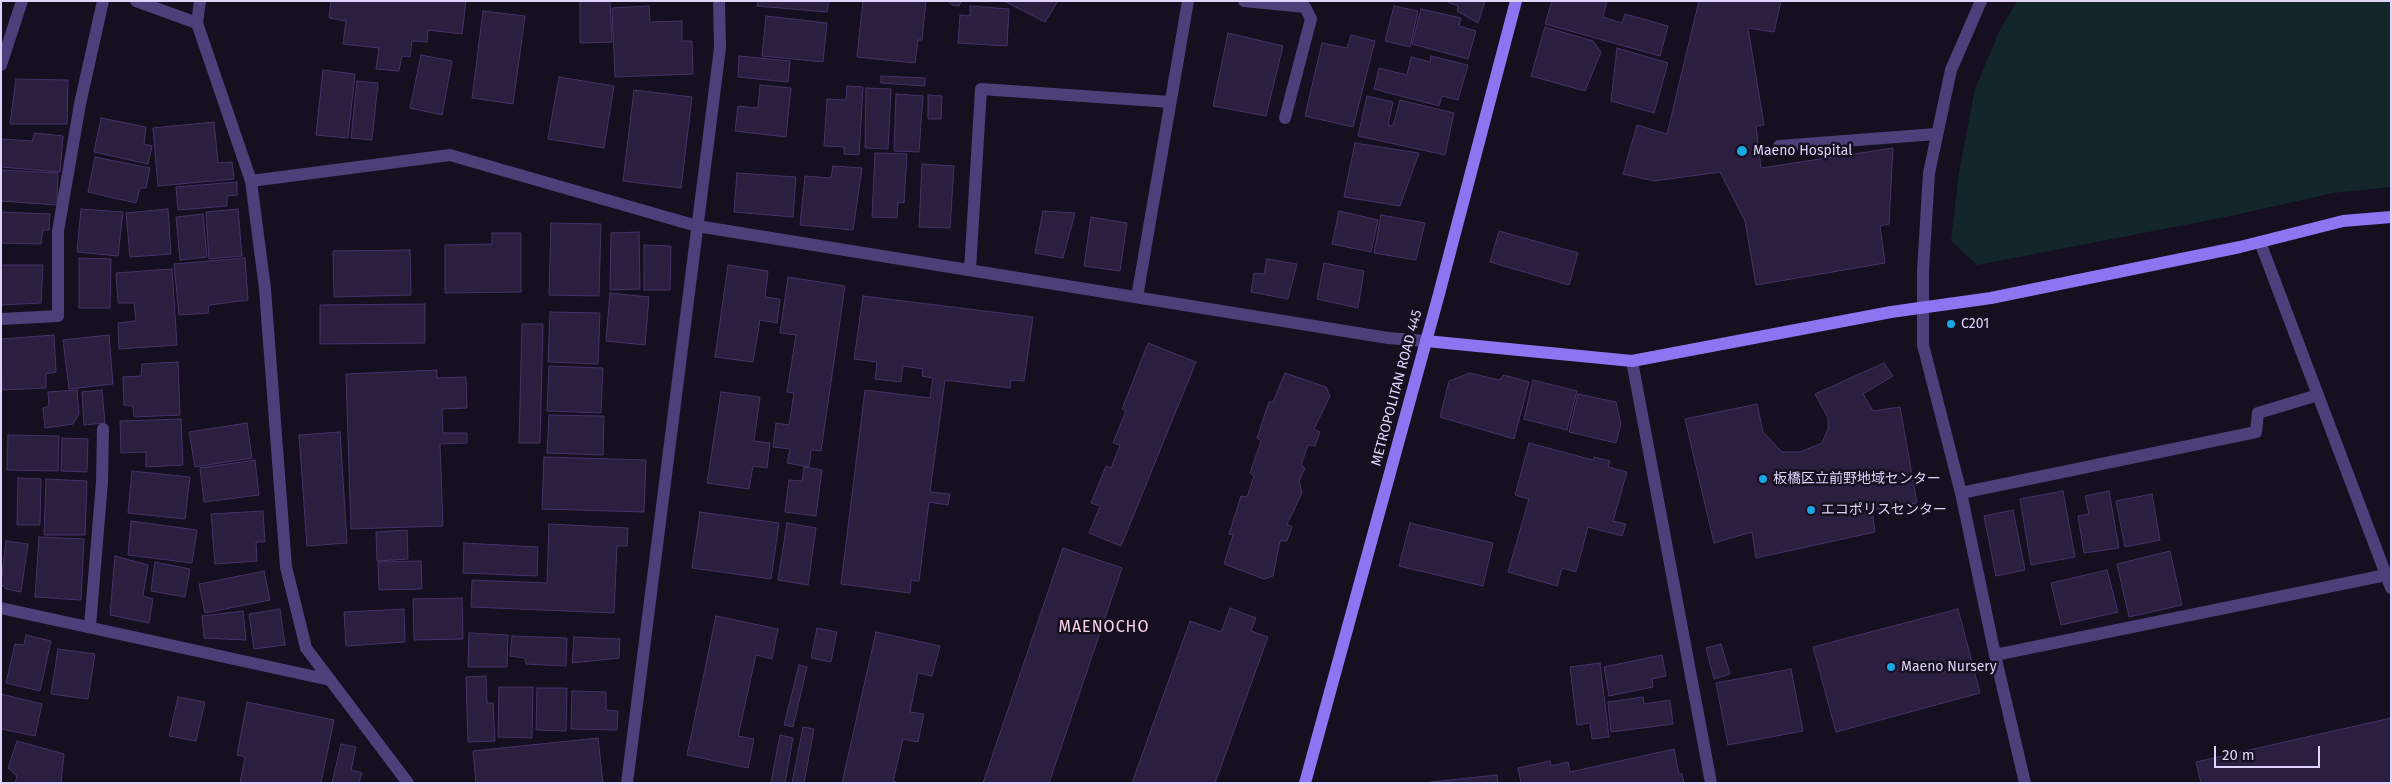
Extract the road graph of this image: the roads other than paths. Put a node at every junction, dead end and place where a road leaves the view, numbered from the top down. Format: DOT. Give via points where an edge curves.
graph roads {
  1 [pos="22,1"];
  2 [pos="103,1"];
  3 [pos="136,1"];
  4 [pos="200,1"];
  5 [pos="720,1"];
  6 [pos="1188,1"];
  7 [pos="1244,1"];
  8 [pos="1516,1"];
  9 [pos="1981,1"];
  10 [pos="197,23"];
  11 [pos="5,43"];
  12 [pos="1,65"];
  13 [pos="1170,102"];
  14 [pos="1285,118"];
  15 [pos="1936,134"];
  16 [pos="1779,146"];
  17 [pos="251,181"];
  18 [pos="2391,217"];
  19 [pos="697,226"];
  20 [pos="2260,242"];
  21 [pos="970,270"];
  22 [pos="1137,297"];
  23 [pos="1923,307"];
  24 [pos="1,319"];
  25 [pos="1426,341"];
  26 [pos="1632,362"];
  27 [pos="2318,395"];
  28 [pos="103,430"];
  29 [pos="1961,493"];
  30 [pos="2386,575"];
  31 [pos="2391,588"];
  32 [pos="1,608"];
  33 [pos="90,626"];
  34 [pos="1994,655"];
  35 [pos="330,680"];
  36 [pos="408,783"];
  37 [pos="627,783"];
  38 [pos="1305,783"];
  39 [pos="1712,783"];
  40 [pos="2025,783"];
  1 -- 11 [label="street"];
  2 -- 24 [label="street" via="80,104 58,232 58,316"];
  3 -- 10 [label="street"];
  4 -- 10 [label="street"];
  5 -- 19 [label="street" via="720,48"];
  6 -- 13 [label="street"];
  7 -- 14 [label="street" via="1305,7 1311,19"];
  8 -- 25 [label="street, METROPOLITAN ROAD 445"];
  9 -- 15 [label="street" via="1951,70"];
  10 -- 17 [label="street"];
  11 -- 12 [label="street"];
  13 -- 21 [label="street" via="981,89"];
  13 -- 22 [label="street"];
  15 -- 16 [label="street"];
  15 -- 23 [label="street" via="1925,212"];
  17 -- 19 [label="street" via="450,155"];
  17 -- 35 [label="street" via="265,289 286,567 306,648"];
  18 -- 20 [label="street" via="2343,221"];
  19 -- 21 [label="street"];
  19 -- 37 [label="street"];
  20 -- 23 [label="street" via="1991,298"];
  20 -- 27 [label="street"];
  21 -- 22 [label="street"];
  22 -- 25 [label="street" via="1388,338"];
  23 -- 26 [label="street"];
  23 -- 29 [label="street" via="1923,345"];
  25 -- 26 [label="street"];
  25 -- 38 [label="street, METROPOLITAN ROAD 445"];
  26 -- 39 [label="street"];
  27 -- 29 [label="street" via="2258,413 2256,432"];
  27 -- 30 [label="street"];
  28 -- 33 [label="street"];
  29 -- 34 [label="street"];
  30 -- 31 [label="street"];
  30 -- 34 [label="street"];
  32 -- 33 [label="street"];
  33 -- 35 [label="street"];
  34 -- 40 [label="street"];
  35 -- 36 [label="street"];
}
